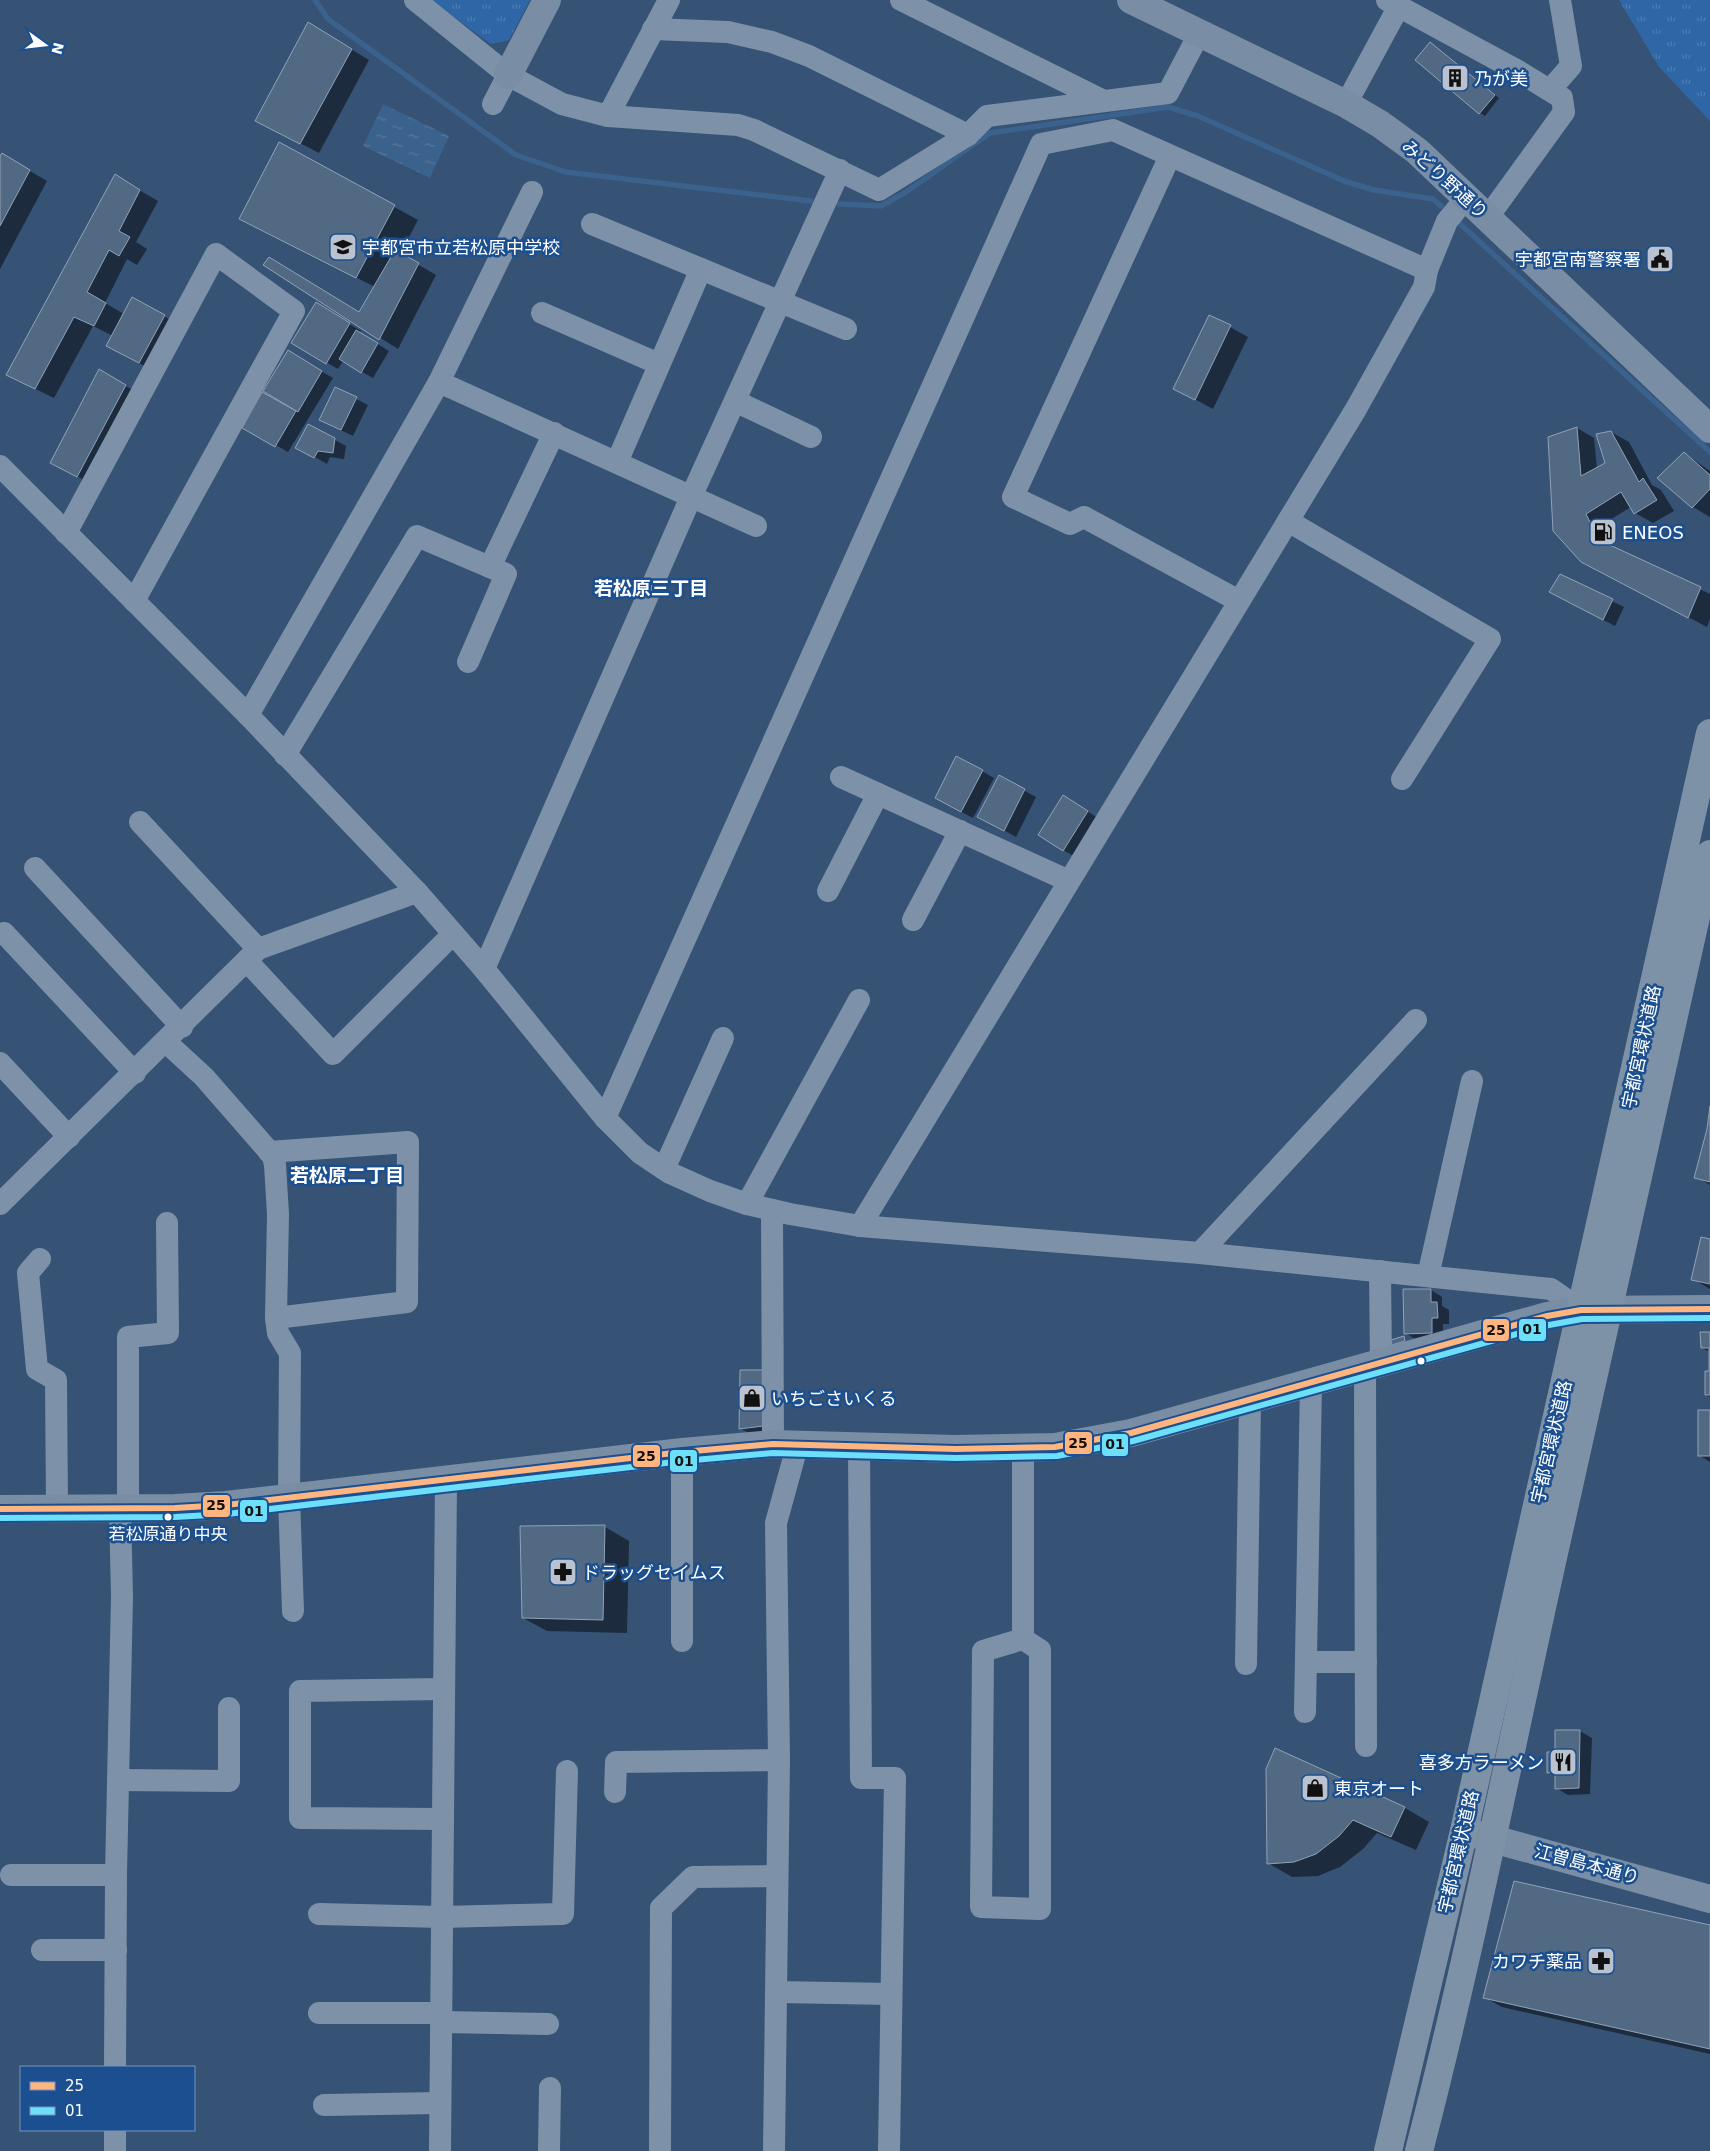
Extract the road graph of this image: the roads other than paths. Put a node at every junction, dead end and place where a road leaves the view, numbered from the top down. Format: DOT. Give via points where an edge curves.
graph roads {
  1 [pos="415,0"];
  2 [pos="547,0"];
  3 [pos="669,0"];
  4 [pos="901,0"];
  5 [pos="1131,0"];
  6 [pos="1560,0"];
  7 [pos="1393,3"];
  8 [pos="653,29"];
  9 [pos="1199,34"];
  10 [pos="508,75"];
  11 [pos="1550,90"];
  12 [pos="1102,100"];
  13 [pos="493,104"];
  14 [pos="1346,104"];
  15 [pos="608,116"];
  16 [pos="968,134"];
  17 [pos="1170,156"];
  18 [pos="840,170"];
  19 [pos="532,192"];
  20 [pos="1467,197"];
  21 [pos="1488,217"];
  22 [pos="592,224"];
  23 [pos="701,269"];
  24 [pos="1427,270"];
  25 [pos="779,301"];
  26 [pos="542,313"];
  27 [pos="846,329"];
  28 [pos="659,364"];
  29 [pos="439,382"];
  30 [pos="735,401"];
  31 [pos="1710,429"];
  32 [pos="554,433"];
  33 [pos="812,437"];
  34 [pos="617,462"];
  35 [pos="0,466"];
  36 [pos="691,496"];
  37 [pos="1288,521"];
  38 [pos="756,526"];
  39 [pos="66,534"];
  40 [pos="490,567"];
  41 [pos="134,601"];
  42 [pos="1239,601"];
  43 [pos="468,662"];
  44 [pos="248,715"];
  45 [pos="1710,733"];
  46 [pos="285,755"];
  47 [pos="840,777"];
  48 [pos="1402,779"];
  49 [pos="878,794"];
  50 [pos="140,822"];
  51 [pos="960,831"];
  52 [pos="1710,854"];
  53 [pos="35,868"];
  54 [pos="1069,881"];
  55 [pos="828,891"];
  56 [pos="417,892"];
  57 [pos="913,920"];
  58 [pos="4,933"];
  59 [pos="453,934"];
  60 [pos="252,955"];
  61 [pos="484,969"];
  62 [pos="859,1000"];
  63 [pos="1416,1020"];
  64 [pos="174,1034"];
  65 [pos="723,1038"];
  66 [pos="0,1062"];
  67 [pos="135,1073"];
  68 [pos="1472,1081"];
  69 [pos="605,1118"];
  70 [pos="69,1137"];
  71 [pos="269,1152"];
  72 [pos="664,1168"];
  73 [pos="1,1202"];
  74 [pos="747,1204"];
  75 [pos="772,1210"];
  76 [pos="167,1223"];
  77 [pos="860,1226"];
  78 [pos="1200,1253"];
  79 [pos="40,1259"];
  80 [pos="1380,1271"];
  81 [pos="1428,1276"];
  82 [pos="1710,1309"];
  83 [pos="1581,1310"];
  84 [pos="1608,1310"];
  85 [pos="276,1318"];
  86 [pos="1373,1365"];
  87 [pos="1311,1383"];
  88 [pos="1250,1401"];
  89 [pos="786,1444"];
  90 [pos="859,1445"];
  91 [pos="1023,1449"];
  92 [pos="682,1452"];
  93 [pos="446,1481"];
  94 [pos="289,1498"];
  95 [pos="57,1508"];
  96 [pos="124,1508"];
  97 [pos="0,1509"];
  98 [pos="294,1612"];
  99 [pos="1023,1639"];
  100 [pos="682,1640"];
  101 [pos="1306,1662"];
  102 [pos="1366,1662"];
  103 [pos="1246,1664"];
  104 [pos="444,1689"];
  105 [pos="228,1708"];
  106 [pos="1305,1712"];
  107 [pos="1366,1746"];
  108 [pos="778,1760"];
  109 [pos="567,1771"];
  110 [pos="118,1780"];
  111 [pos="615,1792"];
  112 [pos="443,1819"];
  113 [pos="1464,1831"];
  114 [pos="1493,1838"];
  115 [pos="12,1875"];
  116 [pos="116,1875"];
  117 [pos="777,1876"];
  118 [pos="1710,1898"];
  119 [pos="319,1914"];
  120 [pos="442,1917"];
  121 [pos="42,1950"];
  122 [pos="116,1950"];
  123 [pos="776,1992"];
  124 [pos="891,1994"];
  125 [pos="319,2013"];
  126 [pos="441,2018"];
  127 [pos="548,2024"];
  128 [pos="115,2066"];
  129 [pos="550,2088"];
  130 [pos="440,2104"];
  131 [pos="324,2105"];
  132 [pos="115,2131"];
  133 [pos="115,2151"];
  134 [pos="440,2151"];
  135 [pos="549,2151"];
  136 [pos="660,2151"];
  137 [pos="774,2151"];
  138 [pos="889,2151"];
  139 [pos="1388,2151"];
  140 [pos="1419,2151"];
  1 -- 10 [label="street"];
  2 -- 10 [label="street"];
  3 -- 8 [label="street"];
  4 -- 12 [label="street"];
  5 -- 9 [label="street, みどり野通り"];
  6 -- 11 [label="street" via="1571,66"];
  7 -- 11 [label="street"];
  7 -- 14 [label="street"];
  8 -- 15 [label="street"];
  8 -- 16 [label="street" via="728,32 772,42 808,56"];
  9 -- 12 [label="street" via="1168,93"];
  9 -- 14 [label="street, みどり野通り"];
  10 -- 13 [label="street"];
  10 -- 15 [label="street" via="562,104"];
  11 -- 21 [label="street" via="1562,98 1564,112"];
  12 -- 16 [label="street" via="987,116"];
  14 -- 20 [label="street, みどり野通り" via="1417,151"];
  15 -- 18 [label="street" via="738,125"];
  16 -- 18 [label="street" via="879,190"];
  17 -- 24 [label="street"];
  17 -- 42 [label="street" via="1013,497 1070,524 1084,517"];
  17 -- 69 [label="street" via="1113,130 1041,144"];
  18 -- 25 [label="street"];
  19 -- 29 [label="street"];
  20 -- 21 [label="street, みどり野通り"];
  20 -- 24 [label="street" via="1447,221"];
  21 -- 31 [label="street, みどり野通り"];
  22 -- 23 [label="street"];
  23 -- 25 [label="street"];
  23 -- 28 [label="street"];
  24 -- 37 [label="street" via="1424,287 1356,409"];
  25 -- 27 [label="street"];
  25 -- 30 [label="street"];
  26 -- 28 [label="street"];
  28 -- 34 [label="street"];
  29 -- 32 [label="street"];
  29 -- 44 [label="street"];
  30 -- 33 [label="street"];
  30 -- 36 [label="street"];
  32 -- 34 [label="street"];
  32 -- 40 [label="street"];
  34 -- 36 [label="street"];
  35 -- 39 [label="street"];
  36 -- 38 [label="street"];
  36 -- 61 [label="street"];
  37 -- 42 [label="street"];
  37 -- 48 [label="street" via="1490,639"];
  39 -- 41 [label="street"];
  39 -- 41 [label="street" via="216,254 294,310"];
  40 -- 43 [label="street" via="506,574"];
  40 -- 46 [label="street" via="417,536"];
  41 -- 44 [label="street"];
  42 -- 54 [label="street"];
  44 -- 46 [label="street"];
  45 -- 83 [label="highway, 宇都宮環状道路"];
  46 -- 56 [label="street"];
  47 -- 49 [label="street"];
  49 -- 51 [label="street"];
  49 -- 55 [label="street"];
  50 -- 60 [label="street"];
  51 -- 54 [label="street"];
  51 -- 57 [label="street"];
  52 -- 84 [label="highway, 宇都宮環状道路"];
  53 -- 64 [label="street"];
  54 -- 77 [label="street"];
  56 -- 59 [label="street"];
  56 -- 60 [label="street"];
  58 -- 67 [label="street"];
  59 -- 60 [label="street" via="333,1054"];
  59 -- 61 [label="street"];
  60 -- 64 [label="street"];
  61 -- 69 [label="street"];
  62 -- 74 [label="street"];
  63 -- 78 [label="street"];
  64 -- 67 [label="street"];
  64 -- 71 [label="street" via="204,1077"];
  65 -- 72 [label="street"];
  66 -- 70 [label="street"];
  67 -- 70 [label="street"];
  68 -- 81 [label="street"];
  69 -- 72 [label="street" via="640,1153"];
  70 -- 73 [label="street"];
  71 -- 85 [label="street" via="275,1165 278,1214"];
  71 -- 85 [label="street" via="408,1142 407,1302"];
  72 -- 74 [label="street" via="710,1192"];
  74 -- 75 [label="street"];
  75 -- 77 [label="street"];
  75 -- 89 [label="street"];
  76 -- 96 [label="street" via="168,1333 128,1337"];
  77 -- 78 [label="street"];
  78 -- 80 [label="street"];
  79 -- 95 [label="street" via="28,1273 37,1369 56,1380"];
  80 -- 81 [label="street"];
  80 -- 86 [label="street"];
  81 -- 83 [label="street" via="1551,1288"];
  82 -- 84 [label="street"];
  83 -- 84 [label="street"];
  83 -- 86 [label="street" via="1548,1316"];
  83 -- 113 [label="highway, 宇都宮環状道路"];
  84 -- 114 [label="highway, 宇都宮環状道路"];
  85 -- 94 [label="street" via="278,1333 290,1352"];
  86 -- 87 [label="street"];
  86 -- 102 [label="street"];
  87 -- 88 [label="street"];
  87 -- 101 [label="street"];
  88 -- 91 [label="street" via="1131,1433 1055,1447"];
  88 -- 103 [label="street"];
  89 -- 90 [label="street"];
  89 -- 92 [label="street"];
  89 -- 108 [label="street" via="776,1523"];
  90 -- 91 [label="street"];
  90 -- 124 [label="street" via="861,1778 895,1778"];
  91 -- 99 [label="street"];
  92 -- 93 [label="street"];
  92 -- 100 [label="street"];
  93 -- 94 [label="street"];
  93 -- 104 [label="street"];
  94 -- 96 [label="street" via="226,1505"];
  94 -- 98 [label="street"];
  95 -- 96 [label="street"];
  95 -- 97 [label="street"];
  96 -- 110 [label="street"];
  99 -- 99 [label="street" via="1040,1650 1040,1909 981,1907 983,1651"];
  101 -- 102 [label="street"];
  101 -- 106 [label="street"];
  102 -- 107 [label="street"];
  104 -- 112 [label="street"];
  104 -- 112 [label="street" via="300,1691 300,1818"];
  105 -- 110 [label="street" via="228,1781"];
  108 -- 111 [label="street" via="616,1762"];
  108 -- 117 [label="street"];
  109 -- 120 [label="street" via="563,1914"];
  110 -- 116 [label="street"];
  112 -- 120 [label="street"];
  113 -- 114 [label="street, 江曽島本通り"];
  113 -- 139 [label="highway, 宇都宮環状道路"];
  114 -- 118 [label="street, 江曽島本通り"];
  114 -- 140 [label="highway, 宇都宮環状道路"];
  115 -- 116 [label="street"];
  116 -- 122 [label="street"];
  117 -- 123 [label="street"];
  117 -- 136 [label="street" via="693,1877 661,1908"];
  119 -- 120 [label="street"];
  120 -- 126 [label="street"];
  121 -- 122 [label="street"];
  122 -- 128 [label="street"];
  123 -- 124 [label="street"];
  123 -- 137 [label="street"];
  124 -- 138 [label="street"];
  125 -- 126 [label="street"];
  126 -- 127 [label="street"];
  126 -- 130 [label="street"];
  129 -- 135 [label="street"];
  130 -- 131 [label="street"];
  130 -- 134 [label="street"];
  132 -- 133 [label="street"];
}
